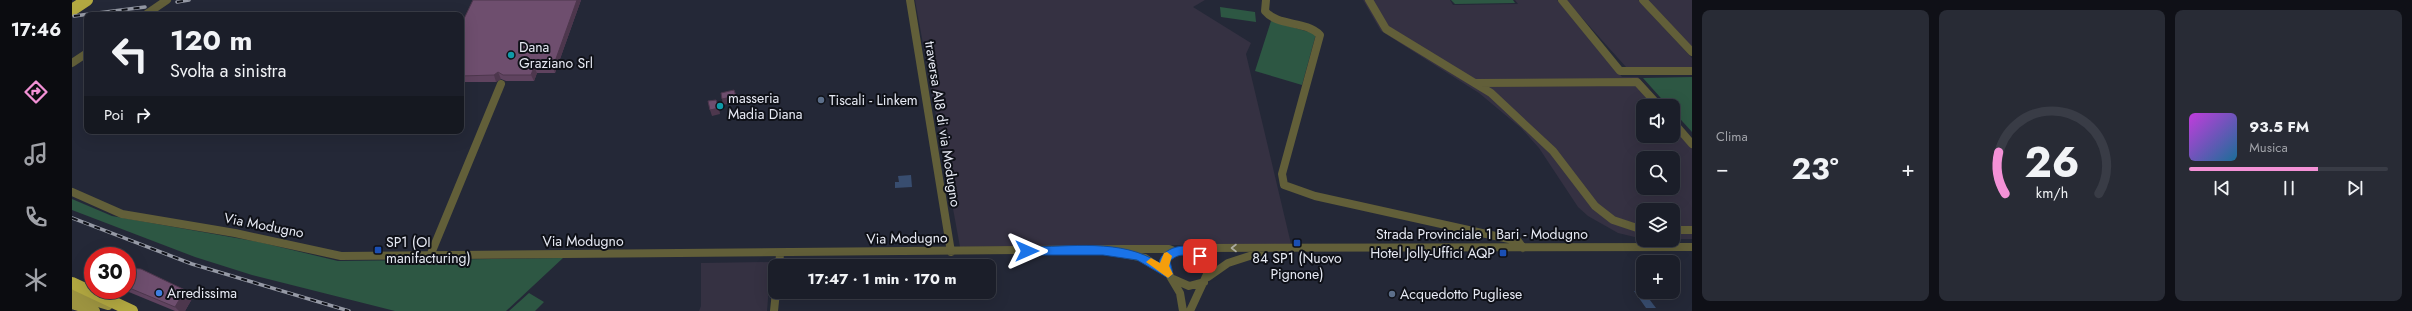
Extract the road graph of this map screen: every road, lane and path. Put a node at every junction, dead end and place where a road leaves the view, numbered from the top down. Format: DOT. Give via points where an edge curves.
graph roads {
  1 [pos="87,0"];
  2 [pos="167,0"];
  3 [pos="910,0"];
  4 [pos="1266,0"];
  5 [pos="1369,0"];
  6 [pos="1562,0"];
  7 [pos="1643,0"];
  8 [pos="72,10"];
  9 [pos="149,12"];
  10 [pos="1692,52"];
  11 [pos="84,55"];
  12 [pos="72,63"];
  13 [pos="1692,71"];
  14 [pos="1475,83"];
  15 [pos="501,84"];
  16 [pos="1653,99"];
  17 [pos="1680,130"];
  18 [pos="1692,144"];
  19 [pos="72,192"];
  20 [pos="1636,228"];
  21 [pos="1680,230"];
  22 [pos="1692,230"];
  23 [pos="1692,247"];
  24 [pos="1523,248"];
  25 [pos="1273,250"];
  26 [pos="1103,251"];
  27 [pos="1174,251"];
  28 [pos="1188,251"];
  29 [pos="951,252"];
  30 [pos="780,254"];
  31 [pos="430,256"];
  32 [pos="780,259"];
  33 [pos="1170,276"];
  34 [pos="1206,280"];
  35 [pos="72,284"];
  36 [pos="72,294"];
  37 [pos="775,299"];
  38 [pos="72,304"];
  39 [pos="92,310"];
  40 [pos="127,311"];
  41 [pos="132,311"];
  42 [pos="774,311"];
  43 [pos="1183,311"];
  44 [pos="1190,311"];
  1 -- 8 [label="highway"];
  2 -- 9 [label="street"];
  3 -- 29 [label="street, traversa AI8 di via Modugno"];
  4 -- 24 [label="street" via="1265,11 1270,17 1314,29 1320,35 1282,174 1284,185 1315,196 1518,241"];
  5 -- 14 [label="street" via="1386,29"];
  6 -- 13 [label="street" via="1620,71"];
  7 -- 10 [label="street"];
  11 -- 12 [label="street"];
  14 -- 16 [label="street" via="1637,82"];
  14 -- 20 [label="street" via="1491,93 1553,151 1595,206 1613,220"];
  15 -- 31 [label="street"];
  17 -- 18 [label="street"];
  19 -- 31 [label="street, Via Modugno" via="122,214 235,233 341,256"];
  21 -- 22 [label="street"];
  23 -- 24 [label="street, Strada Provinciale 1 Bari - Modugno"];
  24 -- 25 [label="street, Strada Provinciale 1 Bari - Modugno"];
  25 -- 28 [label="street, Strada Provinciale 1 Bari - Modugno, one-way" via="1200,248"];
  25 -- 34 [label="street, Strada Provinciale 1 Bari - Modugno" via="1240,257 1218,269"];
  26 -- 27 [label="street, Via Modugno"];
  26 -- 29 [label="street, Via Modugno"];
  26 -- 33 [label="street, Via Modugno" via="1145,258"];
  27 -- 28 [label="street"];
  27 -- 33 [label="street" via="1165,259 1164,266"];
  28 -- 34 [label="street" via="1200,256 1207,263 1209,270"];
  29 -- 30 [label="street, Via Modugno"];
  30 -- 31 [label="street, Via Modugno"];
  30 -- 32 [label="street"];
  33 -- 34 [label="street" via="1189,286"];
  33 -- 43 [label="street" via="1180,293"];
  34 -- 44 [label="street"];
  35 -- 41 [label="highway"];
  36 -- 40 [label="main road"];
  37 -- 42 [label="street"];
  38 -- 39 [label="main road"];
}
